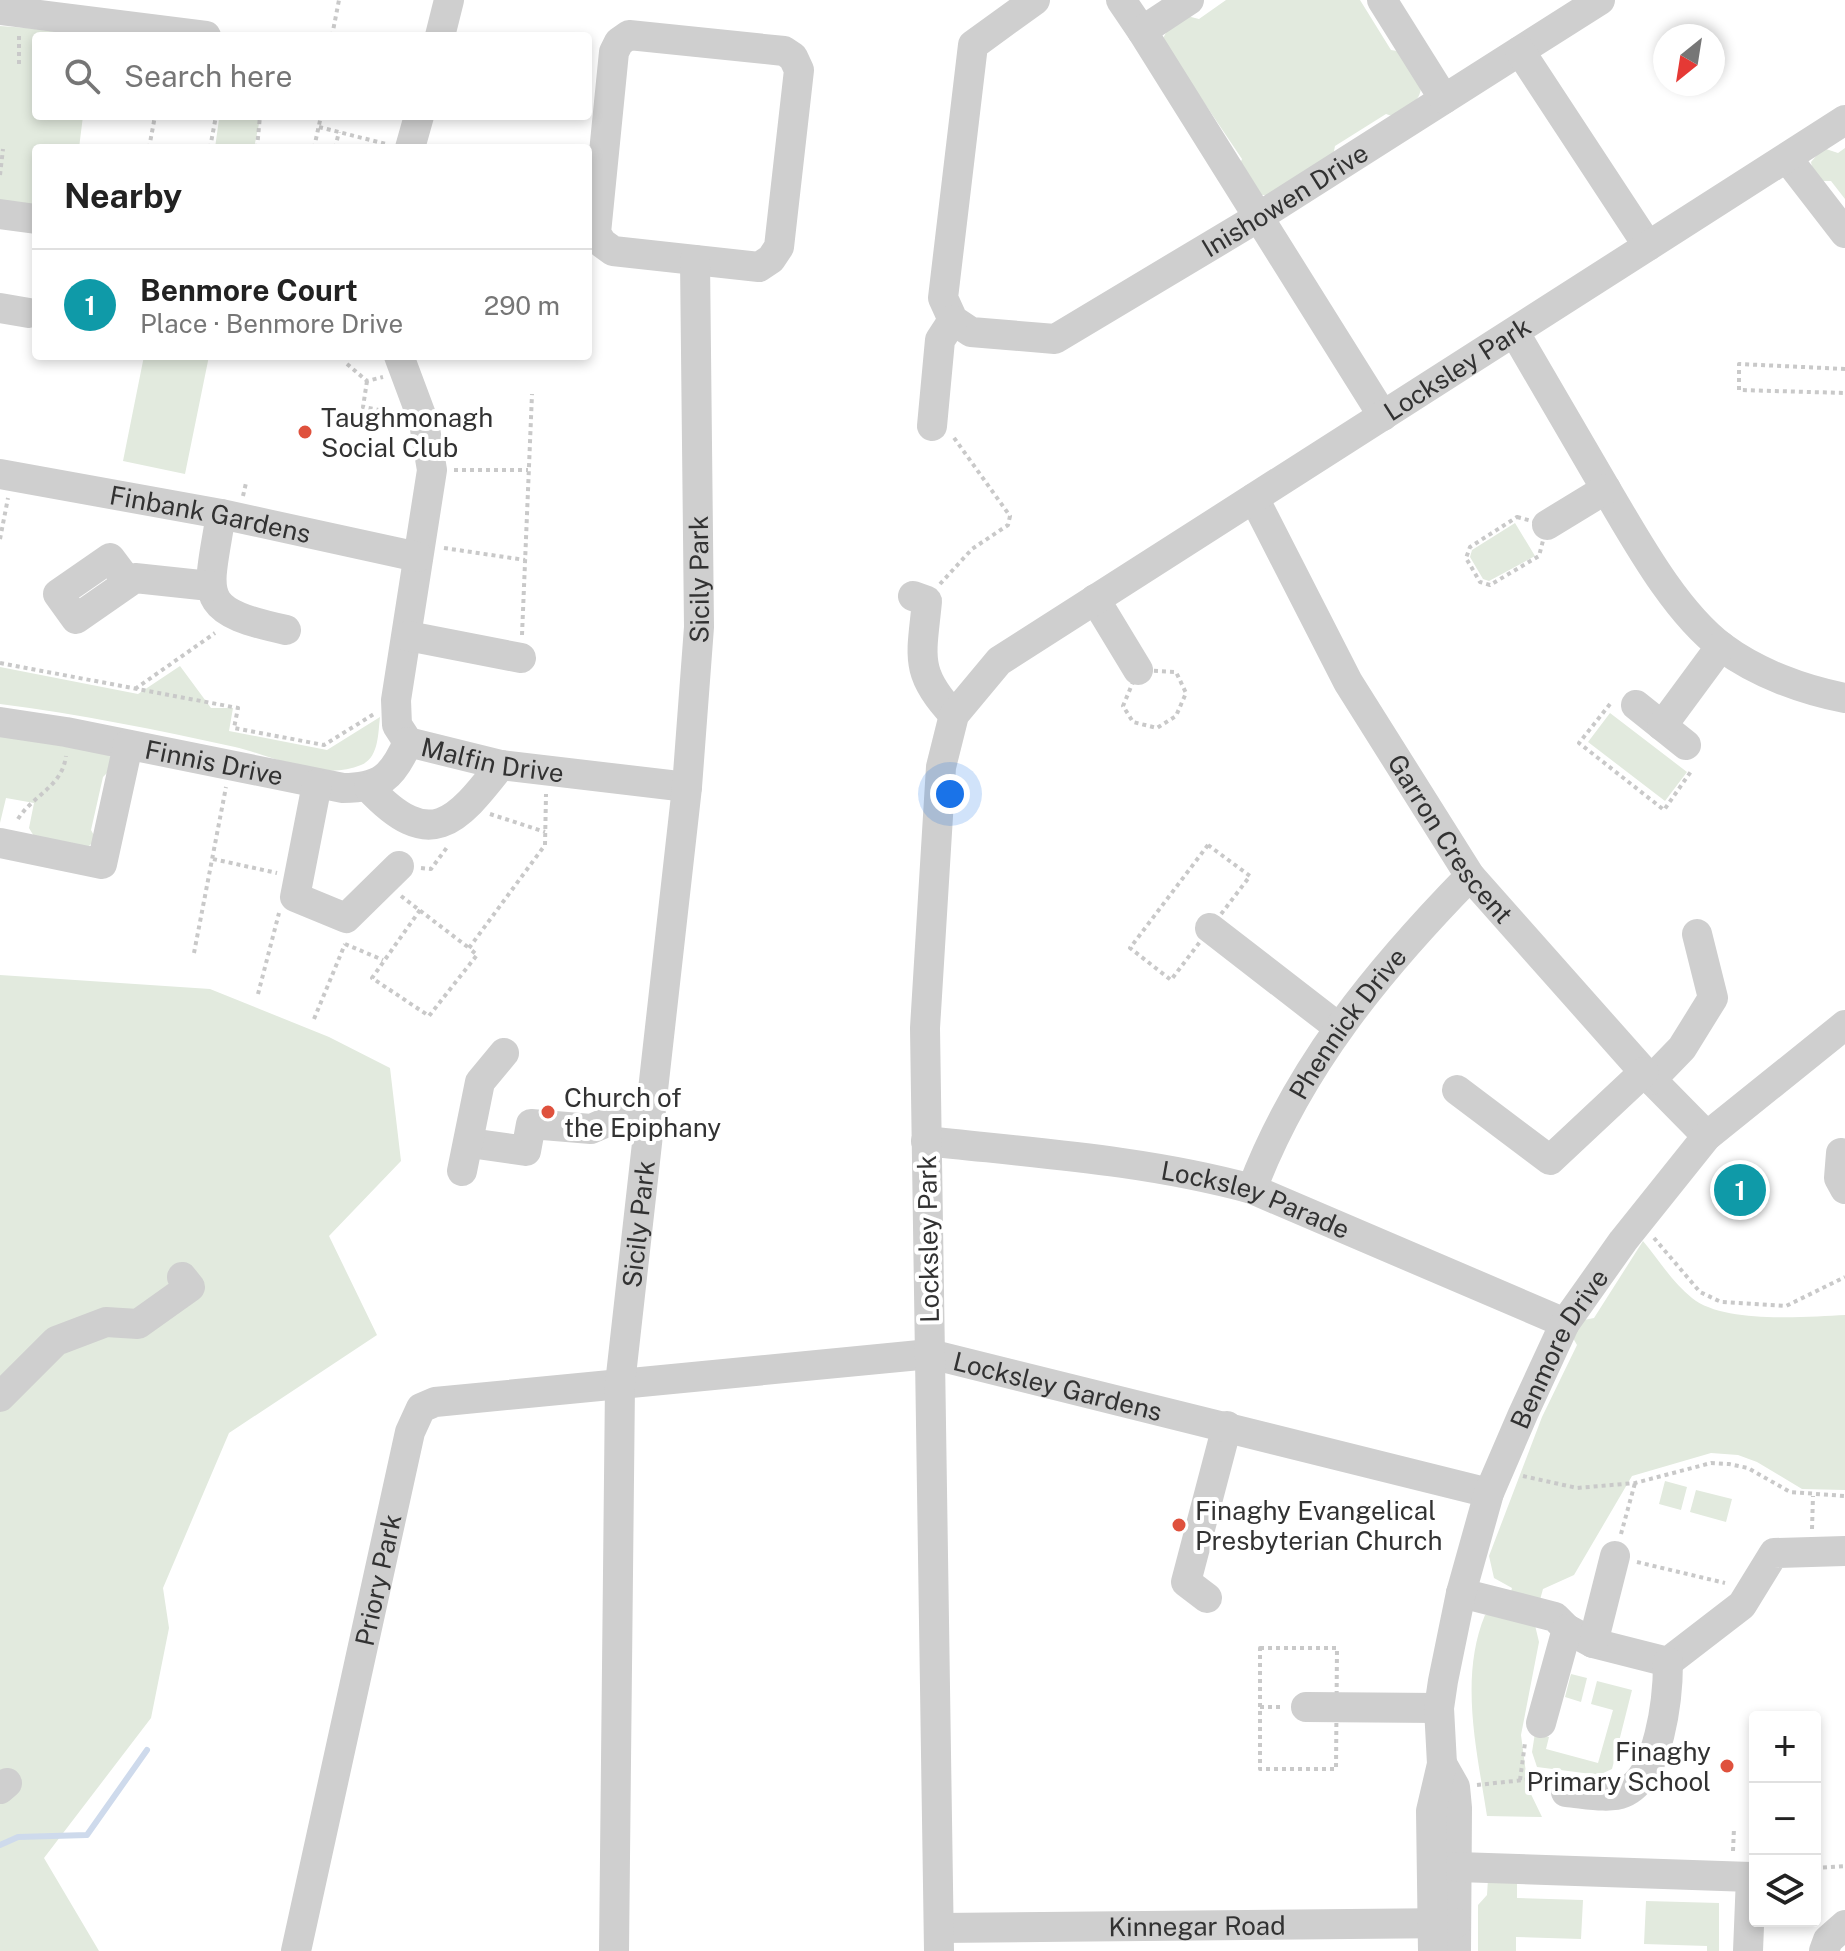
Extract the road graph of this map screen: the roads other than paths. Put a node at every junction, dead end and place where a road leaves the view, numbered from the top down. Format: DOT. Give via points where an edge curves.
graph roads {
  1 [pos="449,0"];
  2 [pos="1035,0"];
  3 [pos="1121,0"];
  4 [pos="1189,0"];
  5 [pos="1382,0"];
  6 [pos="1596,1"];
  7 [pos="0,10"];
  8 [pos="1142,31"];
  9 [pos="174,32"];
  10 [pos="441,32"];
  11 [pos="1520,51"];
  12 [pos="1444,99"];
  13 [pos="417,120"];
  14 [pos="1845,120"];
  15 [pos="402,144"];
  16 [pos="1787,158"];
  17 [pos="0,214"];
  18 [pos="32,218"];
  19 [pos="1257,218"];
  20 [pos="1845,233"];
  21 [pos="1648,246"];
  22 [pos="695,260"];
  23 [pos="953,320"];
  24 [pos="1515,333"];
  25 [pos="402,364"];
  26 [pos="1383,416"];
  27 [pos="932,426"];
  28 [pos="6,475"];
  29 [pos="1606,489"];
  30 [pos="1254,498"];
  31 [pos="221,514"];
  32 [pos="1547,525"];
  33 [pos="420,550"];
  34 [pos="128,582"];
  35 [pos="210,586"];
  36 [pos="920,598"];
  37 [pos="1095,599"];
  38 [pos="286,630"];
  39 [pos="408,636"];
  40 [pos="1721,646"];
  41 [pos="521,658"];
  42 [pos="1138,670"];
  43 [pos="1845,698"];
  44 [pos="1636,705"];
  45 [pos="954,715"];
  46 [pos="0,722"];
  47 [pos="1662,726"];
  48 [pos="408,742"];
  49 [pos="128,745"];
  50 [pos="1686,745"];
  51 [pos="501,765"];
  52 [pos="317,784"];
  53 [pos="687,787"];
  54 [pos="369,788"];
  55 [pos="10,836"];
  56 [pos="390,874"];
  57 [pos="1470,876"];
  58 [pos="1210,928"];
  59 [pos="1697,934"];
  60 [pos="1845,1025"];
  61 [pos="1338,1027"];
  62 [pos="504,1053"];
  63 [pos="1648,1076"];
  64 [pos="1457,1090"];
  65 [pos="652,1119"];
  66 [pos="1707,1136"];
  67 [pos="926,1141"];
  68 [pos="1841,1153"];
  69 [pos="1252,1189"];
  70 [pos="1845,1189"];
  71 [pos="182,1277"];
  72 [pos="1565,1323"];
  73 [pos="930,1354"];
  74 [pos="620,1384"];
  75 [pos="0,1397"];
  76 [pos="1227,1426"];
  77 [pos="1494,1482"];
  78 [pos="1845,1551"];
  79 [pos="1615,1556"];
  80 [pos="1461,1593"];
  81 [pos="1207,1598"];
  82 [pos="1580,1636"];
  83 [pos="1668,1662"];
  84 [pos="1306,1707"];
  85 [pos="1439,1708"];
  86 [pos="1541,1723"];
  87 [pos="1449,1776"];
  88 [pos="1566,1792"];
  89 [pos="1458,1867"];
  90 [pos="1845,1925"];
  91 [pos="1444,1937"];
  92 [pos="1218,1938"];
  93 [pos="939,1940"];
  94 [pos="296,1951"];
  95 [pos="614,1951"];
  96 [pos="1748,1951"];
  97 [pos="1824,1951"];
  1 -- 10 [label="street"];
  2 -- 23 [label="street" via="973,45 943,298"];
  3 -- 8 [label="street"];
  4 -- 8 [label="street"];
  5 -- 12 [label="street"];
  6 -- 11 [label="street, Inishowen Drive"];
  7 -- 9 [label="street"];
  8 -- 19 [label="street"];
  11 -- 12 [label="street, Inishowen Drive"];
  11 -- 21 [label="street"];
  12 -- 19 [label="street, Inishowen Drive"];
  13 -- 15 [label="street"];
  14 -- 16 [label="street, Locksley Park"];
  16 -- 20 [label="street"];
  16 -- 21 [label="street, Locksley Park"];
  17 -- 18 [label="street"];
  19 -- 23 [label="street, Inishowen Drive" via="1055,339 971,332"];
  19 -- 26 [label="street"];
  21 -- 24 [label="street, Locksley Park"];
  22 -- 22 [label="street" via="759,267 779,247 799,70 784,51 629,35 614,52 596,233 613,251"];
  22 -- 53 [label="street, Sicily Park" via="699,627"];
  23 -- 27 [label="street" via="940,340"];
  24 -- 26 [label="street, Locksley Park"];
  24 -- 29 [label="street"];
  25 -- 33 [label="street, Malfin Drive" via="422,418 432,470"];
  26 -- 30 [label="street, Locksley Park"];
  28 -- 31 [label="street, Finbank Gardens"];
  29 -- 32 [label="street"];
  29 -- 40 [label="street" via="1669,589"];
  30 -- 37 [label="street, Locksley Park"];
  30 -- 57 [label="street, Garron Crescent" via="1348,682"];
  31 -- 33 [label="street, Finbank Gardens"];
  31 -- 35 [label="street"];
  33 -- 39 [label="street, Malfin Drive"];
  34 -- 35 [label="street" via="135,578"];
  35 -- 38 [label="street" via="221,607 236,618"];
  36 -- 45 [label="street" via="921,668"];
  37 -- 42 [label="street"];
  37 -- 45 [label="street, Locksley Park" via="999,661"];
  39 -- 41 [label="street"];
  39 -- 48 [label="street, Malfin Drive" via="396,700 397,725"];
  40 -- 43 [label="street" via="1815,693"];
  40 -- 47 [label="street"];
  44 -- 47 [label="street"];
  45 -- 67 [label="street, Locksley Park" via="941,767 925,1028"];
  46 -- 49 [label="street, Finnis Drive"];
  47 -- 50 [label="street"];
  48 -- 51 [label="street, Malfin Drive"];
  48 -- 54 [label="street" via="393,771"];
  49 -- 52 [label="street, Finnis Drive"];
  49 -- 55 [label="street" via="102,864"];
  51 -- 53 [label="street, Malfin Drive"];
  51 -- 54 [label="street" via="462,812 445,823 427,826 411,821 389,810"];
  52 -- 54 [label="street, Finnis Drive"];
  52 -- 56 [label="street" via="297,887 346,931"];
  53 -- 65 [label="street, Sicily Park"];
  57 -- 61 [label="street, Phennick Drive" via="1413,935"];
  57 -- 63 [label="street, Garron Crescent"];
  58 -- 61 [label="street"];
  59 -- 63 [label="street" via="1713,998 1682,1048"];
  60 -- 66 [label="street, Benmore Drive"];
  61 -- 69 [label="street, Phennick Drive" via="1294,1095"];
  62 -- 65 [label="street" via="480,1082 466,1157 526,1151 531,1124 591,1129 621,1116"];
  63 -- 64 [label="street" via="1550,1160"];
  63 -- 66 [label="street, Garron Crescent"];
  65 -- 74 [label="street, Sicily Park"];
  66 -- 72 [label="street, Benmore Drive"];
  67 -- 69 [label="street, Locksley Parade" via="1132,1165"];
  67 -- 73 [label="street, Locksley Park"];
  68 -- 70 [label="street" via="1839,1178"];
  69 -- 72 [label="street, Locksley Parade"];
  71 -- 75 [label="street" via="190,1287 138,1324 106,1322 56,1341"];
  72 -- 77 [label="street, Benmore Drive"];
  73 -- 74 [label="street, Locksley Gardens"];
  73 -- 76 [label="street, Locksley Gardens"];
  73 -- 93 [label="street, Locksley Park"];
  74 -- 94 [label="street, Priory Park" via="435,1402 421,1408 410,1432"];
  74 -- 95 [label="street, Sicily Park"];
  76 -- 77 [label="street, Locksley Gardens"];
  76 -- 81 [label="street" via="1186,1582"];
  77 -- 80 [label="street, Benmore Drive"];
  78 -- 83 [label="street" via="1774,1553 1742,1605"];
  79 -- 82 [label="street"];
  80 -- 82 [label="street" via="1555,1617"];
  80 -- 85 [label="street, Benmore Drive"];
  82 -- 83 [label="street"];
  82 -- 86 [label="street"];
  83 -- 88 [label="street" via="1668,1692 1652,1759 1641,1781 1621,1795"];
  84 -- 85 [label="street"];
  85 -- 87 [label="street, Benmore Drive"];
  87 -- 89 [label="street, Benmore Drive"];
  87 -- 91 [label="street, Benmore Drive" via="1431,1811"];
  89 -- 91 [label="street, Benmore Drive"];
  89 -- 96 [label="street" via="1751,1877"];
  90 -- 97 [label="street"];
  91 -- 92 [label="street, Kinnegar Road"];
  92 -- 93 [label="street, Kinnegar Road"];
}
